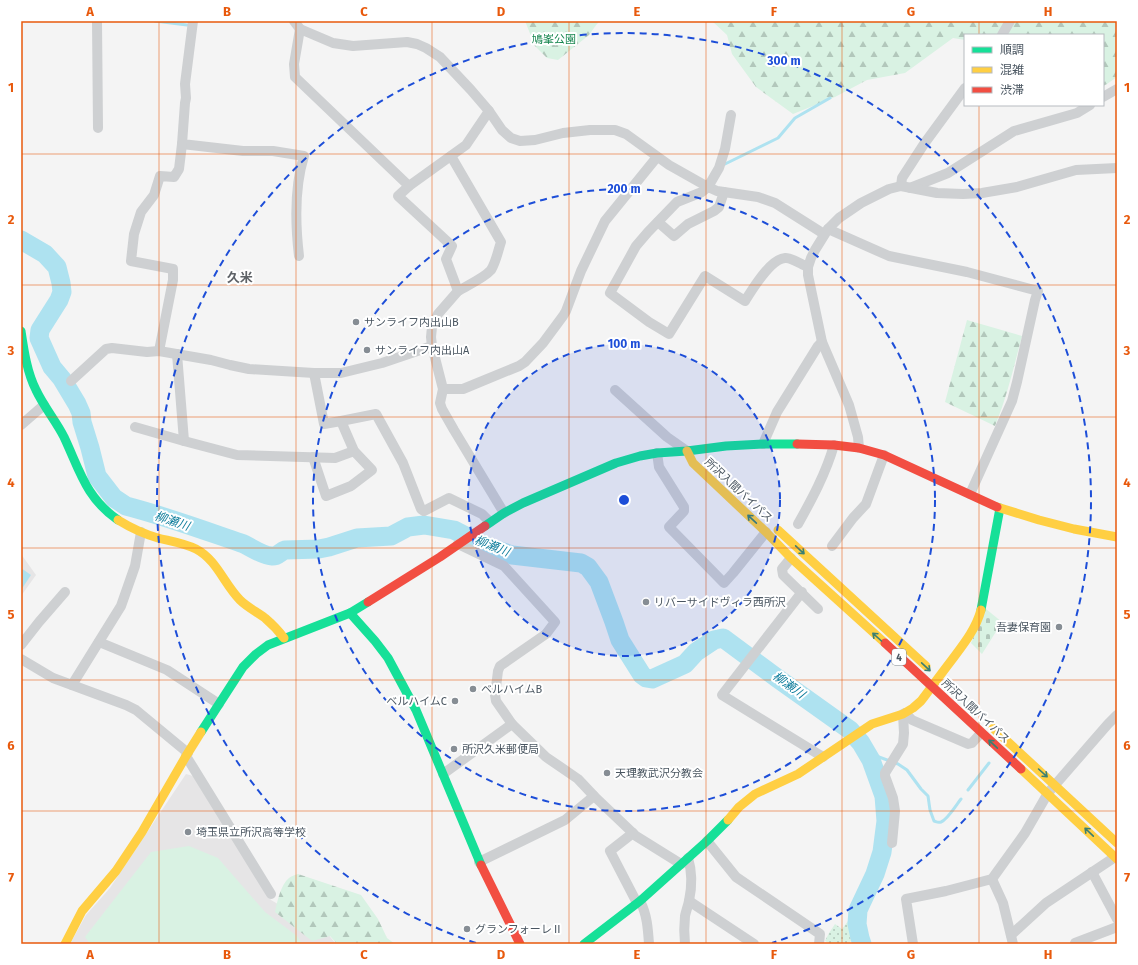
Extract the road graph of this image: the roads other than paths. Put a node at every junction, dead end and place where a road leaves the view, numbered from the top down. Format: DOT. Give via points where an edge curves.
graph roads {
  1 [pos="96,21"];
  2 [pos="193,21"];
  3 [pos="294,21"];
  4 [pos="1010,21"];
  5 [pos="300,30"];
  6 [pos="1003,34"];
  7 [pos="964,89"];
  8 [pos="1117,89"];
  9 [pos="1104,96"];
  10 [pos="1088,106"];
  11 [pos="489,111"];
  12 [pos="731,115"];
  13 [pos="98,128"];
  14 [pos="182,144"];
  15 [pos="451,156"];
  16 [pos="657,157"];
  17 [pos="1117,168"];
  18 [pos="409,186"];
  19 [pos="708,186"];
  20 [pos="905,187"];
  21 [pos="724,192"];
  22 [pos="658,222"];
  23 [pos="826,232"];
  24 [pos="299,256"];
  25 [pos="808,267"];
  26 [pos="458,291"];
  27 [pos="21,331"];
  28 [pos="822,342"];
  29 [pos="432,346"];
  30 [pos="159,351"];
  31 [pos="177,354"];
  32 [pos="314,373"];
  33 [pos="71,381"];
  34 [pos="443,389"];
  35 [pos="615,390"];
  36 [pos="44,405"];
  37 [pos="341,421"];
  38 [pos="21,425"];
  39 [pos="135,427"];
  40 [pos="184,441"];
  41 [pos="763,444"];
  42 [pos="834,446"];
  43 [pos="859,448"];
  44 [pos="354,451"];
  45 [pos="686,451"];
  46 [pos="657,453"];
  47 [pos="884,455"];
  48 [pos="313,457"];
  49 [pos="704,461"];
  50 [pos="970,494"];
  51 [pos="1000,508"];
  52 [pos="504,513"];
  53 [pos="490,522"];
  54 [pos="798,524"];
  55 [pos="770,529"];
  56 [pos="141,532"];
  57 [pos="1117,537"];
  58 [pos="460,543"];
  59 [pos="832,546"];
  60 [pos="791,558"];
  61 [pos="65,592"];
  62 [pos="802,592"];
  63 [pos="818,609"];
  64 [pos="350,613"];
  65 [pos="284,638"];
  66 [pos="99,642"];
  67 [pos="21,645"];
  68 [pos="21,659"];
  69 [pos="939,678"];
  70 [pos="72,684"];
  71 [pos="947,686"];
  72 [pos="932,687"];
  73 [pos="219,704"];
  74 [pos="904,714"];
  75 [pos="1117,715"];
  76 [pos="512,724"];
  77 [pos="988,724"];
  78 [pos="981,733"];
  79 [pos="187,755"];
  80 [pos="823,757"];
  81 [pos="443,774"];
  82 [pos="1055,784"];
  83 [pos="1048,793"];
  84 [pos="594,796"];
  85 [pos="633,833"];
  86 [pos="708,841"];
  87 [pos="892,843"];
  88 [pos="1117,843"];
  89 [pos="1116,858"];
  90 [pos="685,861"];
  91 [pos="479,862"];
  92 [pos="1092,872"];
  93 [pos="992,879"];
  94 [pos="271,894"];
  95 [pos="689,901"];
  96 [pos="638,902"];
  97 [pos="1117,918"];
  98 [pos="1117,927"];
  99 [pos="1012,939"];
  100 [pos="1075,943"];
  101 [pos="65,944"];
  102 [pos="520,944"];
  103 [pos="584,944"];
  104 [pos="649,944"];
  105 [pos="685,944"];
  106 [pos="754,944"];
  107 [pos="819,944"];
  108 [pos="913,944"];
  1 -- 13 [label="street"];
  2 -- 14 [label="street" via="185,84"];
  3 -- 5 [label="street"];
  4 -- 6 [label="street"];
  5 -- 11 [label="street" via="333,43 353,46 407,42 417,44 440,58"];
  5 -- 18 [label="street" via="294,64 295,77"];
  7 -- 20 [label="street" via="902,178"];
  8 -- 9 [label="street"];
  10 -- 20 [label="street" via="1076,113 1014,131 948,172"];
  11 -- 15 [label="street" via="466,146"];
  11 -- 16 [label="street" via="502,130 511,138 520,141 562,133 615,130 626,134"];
  12 -- 19 [label="street" via="719,168"];
  14 -- 24 [label="street" via="304,156 296,195"];
  14 -- 30 [label="street" via="179,169 174,177 160,176 154,195 141,212 134,234 131,261 173,268"];
  15 -- 18 [label="street"];
  15 -- 26 [label="street" via="501,242 491,269"];
  16 -- 19 [label="street"];
  16 -- 34 [label="street" via="605,221 581,271 566,311 543,343 519,366 463,390"];
  17 -- 20 [label="street" via="1076,170 1016,187 982,193 937,193"];
  18 -- 26 [label="street" via="398,196 452,246 446,259"];
  19 -- 21 [label="street"];
  19 -- 22 [label="street" via="702,192 677,202"];
  20 -- 23 [label="street" via="889,189 861,203 839,218"];
  21 -- 22 [label="street" via="719,207 688,224 674,236"];
  21 -- 23 [label="street" via="758,197 775,203"];
  22 -- 25 [label="street" via="636,246 610,293 669,334 705,276 745,301 765,270 780,259 789,258"];
  23 -- 25 [label="street"];
  23 -- 50 [label="street" via="890,256 1038,290 1012,401"];
  25 -- 28 [label="street"];
  26 -- 29 [label="street" via="434,321"];
  27 -- 36 [label="street" via="32,381"];
  28 -- 41 [label="street" via="777,412"];
  28 -- 43 [label="street" via="849,405"];
  29 -- 32 [label="street" via="352,371"];
  29 -- 34 [label="street"];
  30 -- 31 [label="street"];
  30 -- 33 [label="street" via="106,349"];
  31 -- 32 [label="street" via="249,369"];
  31 -- 40 [label="street"];
  32 -- 37 [label="street" via="324,424"];
  34 -- 52 [label="street" via="440,403 442,409"];
  35 -- 45 [label="street"];
  36 -- 38 [label="street"];
  36 -- 56 [label="street" via="65,438 85,486 94,498 115,518"];
  37 -- 44 [label="street"];
  37 -- 53 [label="street" via="376,414 403,463 424,512 449,498 482,514"];
  39 -- 40 [label="street"];
  40 -- 48 [label="street" via="237,455"];
  41 -- 42 [label="street"];
  41 -- 45 [label="street"];
  42 -- 43 [label="street"];
  42 -- 54 [label="street" via="831,458"];
  43 -- 47 [label="street"];
  44 -- 48 [label="street" via="335,458"];
  44 -- 48 [label="street" via="372,470 351,486 326,496"];
  45 -- 46 [label="street"];
  45 -- 49 [label="street, 所沢入間バイパス"];
  55 -- 45 [label="street, 所沢入間バイパス / 4, one-way" via="693,463"];
  46 -- 52 [label="street" via="616,463"];
  46 -- 55 [label="street" via="659,467 684,507 684,511 669,527 724,583"];
  47 -- 50 [label="street"];
  47 -- 59 [label="street" via="866,504"];
  50 -- 51 [label="street"];
  51 -- 57 [label="street" via="1074,529"];
  51 -- 69 [label="street" via="979,617 965,642"];
  52 -- 53 [label="street"];
  53 -- 58 [label="street"];
  55 -- 60 [label="street, 所沢入間バイパス / 4"];
  55 -- 69 [label="street, 所沢入間バイパス / 4, one-way"];
  56 -- 65 [label="street" via="189,546 202,553 233,592 267,619"];
  56 -- 66 [label="street" via="135,566 121,606"];
  58 -- 64 [label="street"];
  58 -- 76 [label="street" via="504,566 555,622 546,634 500,666 496,701"];
  60 -- 62 [label="street" via="781,572"];
  72 -- 60 [label="street, 所沢入間バイパス / 4, one-way"];
  61 -- 67 [label="street"];
  62 -- 63 [label="street"];
  62 -- 80 [label="street" via="722,695"];
  64 -- 65 [label="street"];
  64 -- 81 [label="street" via="388,658 416,710"];
  65 -- 73 [label="street" via="248,660"];
  66 -- 70 [label="street"];
  66 -- 73 [label="street" via="167,670"];
  68 -- 70 [label="street" via="53,678"];
  69 -- 71 [label="street, 所沢入間バイパス / 4"];
  69 -- 72 [label="street"];
  70 -- 79 [label="street" via="136,710"];
  72 -- 74 [label="street" via="921,701"];
  72 -- 78 [label="street, 所沢入間バイパス / 4"];
  73 -- 79 [label="street"];
  74 -- 78 [label="street" via="912,720 968,744"];
  74 -- 80 [label="street" via="866,727"];
  74 -- 87 [label="street" via="903,744 885,773 895,811"];
  75 -- 82 [label="street"];
  76 -- 81 [label="street"];
  76 -- 84 [label="street" via="546,756 578,779"];
  77 -- 82 [label="street, 所沢入間バイパス, one-way"];
  83 -- 78 [label="street, 所沢入間バイパス / 4, one-way"];
  79 -- 94 [label="street"];
  79 -- 101 [label="street" via="138,839 116,871 82,911"];
  80 -- 86 [label="street" via="798,774 751,797"];
  81 -- 91 [label="street"];
  82 -- 83 [label="street"];
  82 -- 88 [label="street, 所沢入間バイパス"];
  89 -- 83 [label="street, 所沢入間バイパス / 4, one-way"];
  83 -- 93 [label="street" via="1022,838"];
  84 -- 85 [label="street"];
  84 -- 91 [label="street" via="565,820"];
  85 -- 90 [label="street"];
  85 -- 96 [label="street" via="610,851"];
  86 -- 90 [label="street"];
  86 -- 107 [label="street" via="736,877 820,934"];
  89 -- 92 [label="street"];
  90 -- 95 [label="street" via="691,866"];
  90 -- 96 [label="street"];
  91 -- 102 [label="street"];
  92 -- 97 [label="street"];
  92 -- 99 [label="street" via="1046,903"];
  93 -- 99 [label="street" via="1003,903"];
  93 -- 108 [label="street" via="906,899"];
  95 -- 105 [label="street" via="685,916"];
  95 -- 106 [label="street"];
  96 -- 103 [label="street"];
  96 -- 104 [label="street" via="643,908"];
  98 -- 100 [label="street"];
}
